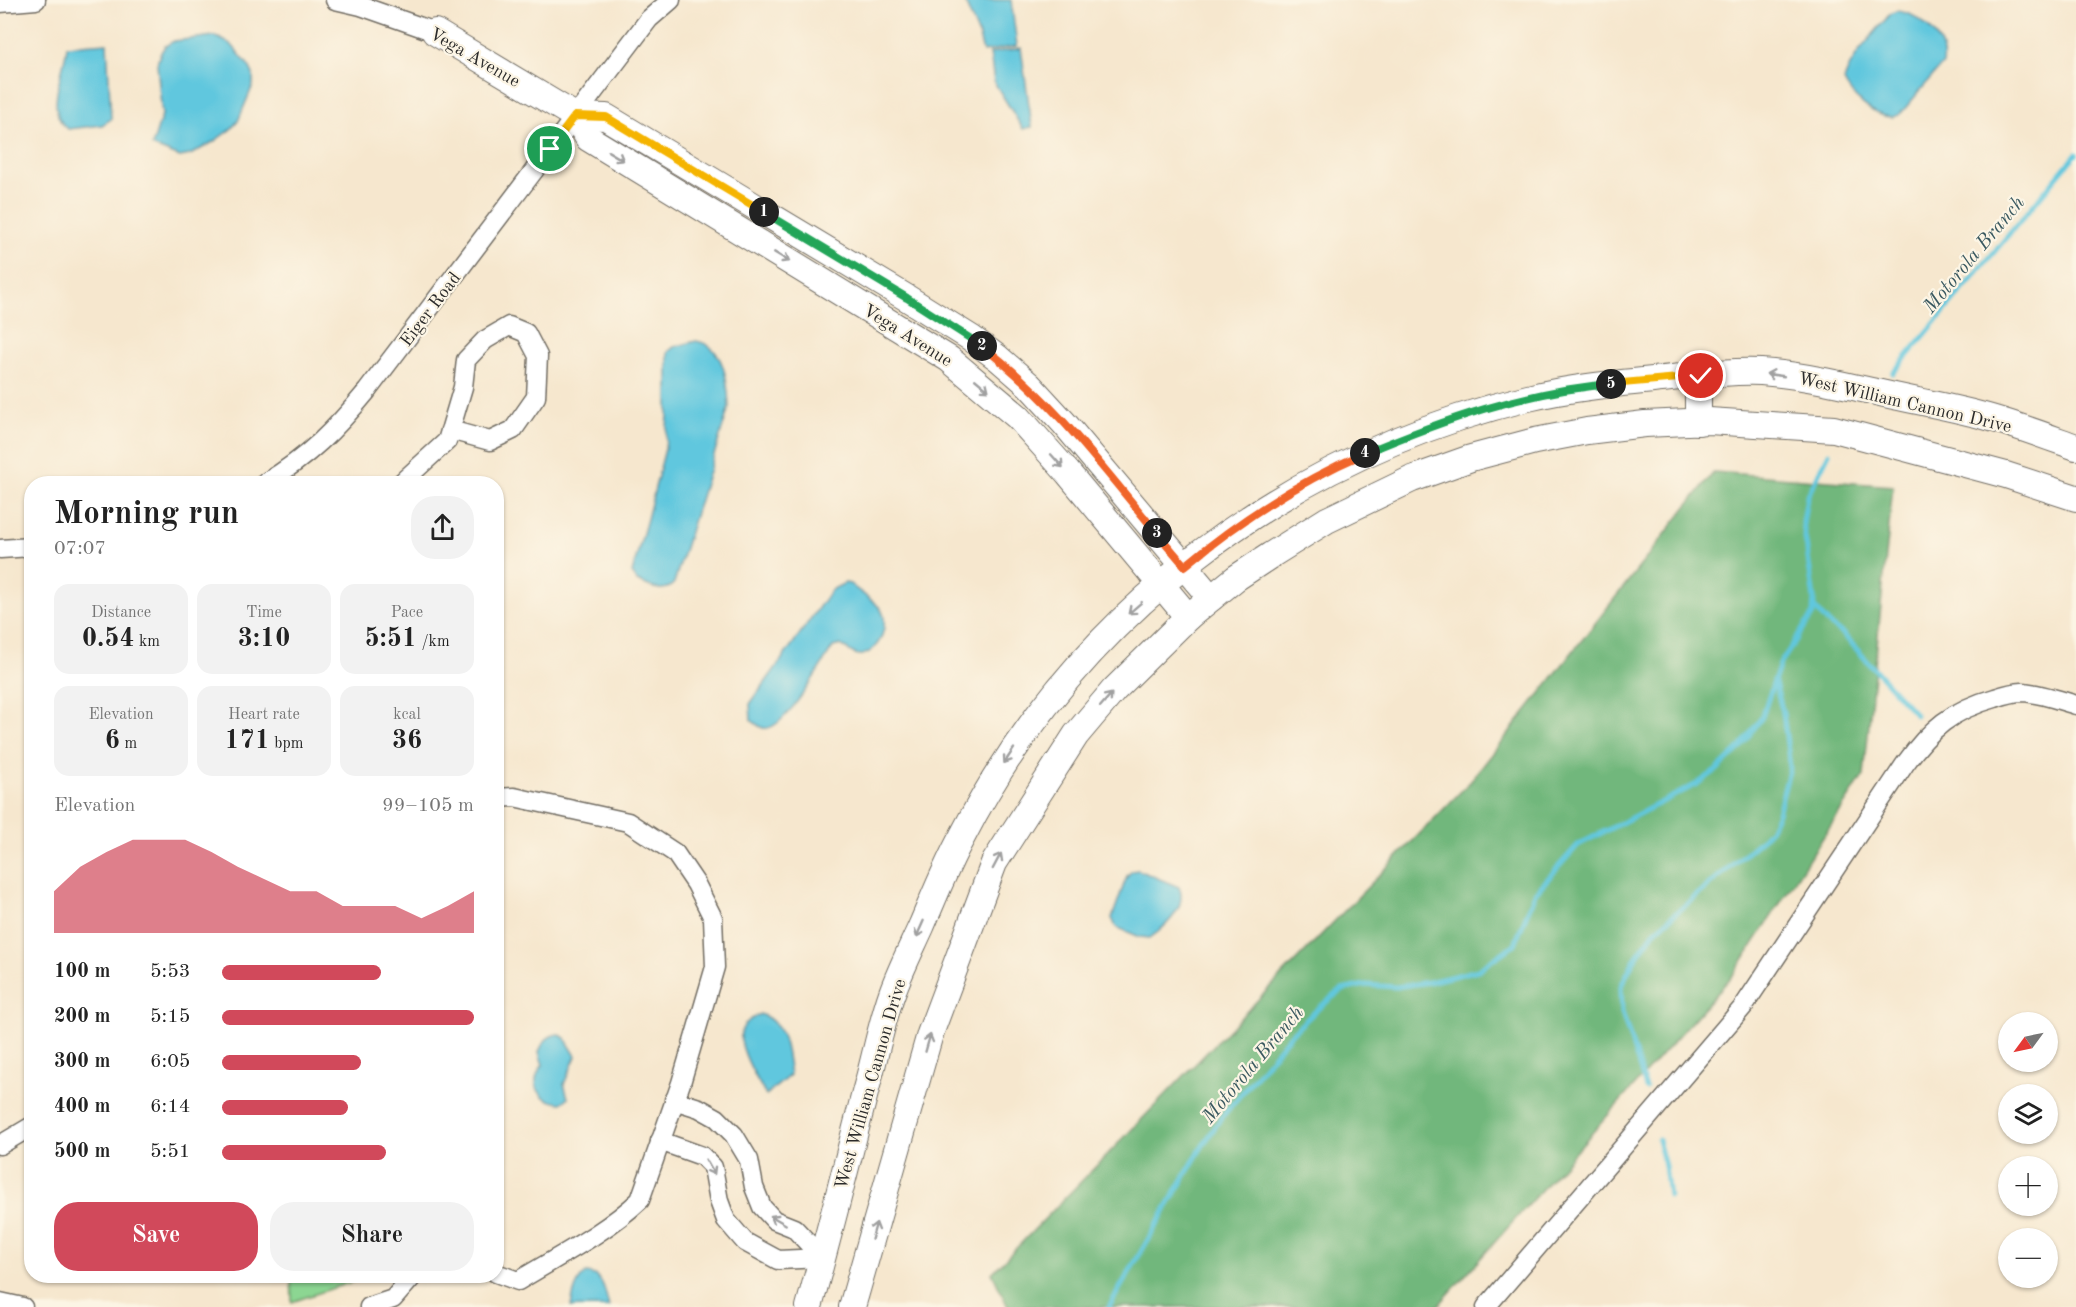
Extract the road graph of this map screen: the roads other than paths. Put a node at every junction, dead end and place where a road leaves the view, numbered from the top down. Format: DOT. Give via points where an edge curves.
graph roads {
  1 [pos="36,0"];
  2 [pos="335,0"];
  3 [pos="671,0"];
  4 [pos="0,3"];
  5 [pos="435,32"];
  6 [pos="575,116"];
  7 [pos="1701,376"];
  8 [pos="1698,422"];
  9 [pos="450,430"];
  10 [pos="2076,447"];
  11 [pos="275,476"];
  12 [pos="409,476"];
  13 [pos="2076,498"];
  14 [pos="24,548"];
  15 [pos="0,549"];
  16 [pos="1185,566"];
  17 [pos="1161,585"];
  18 [pos="1211,598"];
  19 [pos="1188,617"];
  20 [pos="2076,705"];
  21 [pos="504,798"];
  22 [pos="674,1100"];
  23 [pos="24,1130"];
  24 [pos="660,1141"];
  25 [pos="0,1144"];
  26 [pos="822,1258"];
  27 [pos="504,1276"];
  28 [pos="861,1276"];
  29 [pos="407,1283"];
  30 [pos="0,1302"];
  31 [pos="23,1307"];
  32 [pos="369,1307"];
  33 [pos="808,1307"];
  34 [pos="852,1307"];
  35 [pos="1486,1307"];
  1 -- 4 [label="street"];
  2 -- 5 [label="street, Vega Avenue"];
  3 -- 6 [label="street, Eiger Road" via="650,20"];
  5 -- 6 [label="main road, Vega Avenue"];
  6 -- 11 [label="street, Eiger Road" via="349,414 322,443"];
  6 -- 16 [label="main road, Vega Avenue" via="606,117 971,338 1029,385"];
  6 -- 17 [label="main road, Vega Avenue, one-way" via="588,138 949,359 984,387 1030,430"];
  7 -- 8 [label="main road"];
  10 -- 7 [label="main road, West William Cannon Drive, one-way" via="1991,418 1844,385 1758,372"];
  7 -- 16 [label="main road, West William Cannon Drive" via="1594,385 1530,397 1406,436 1292,490"];
  8 -- 13 [label="main road" via="1834,429"];
  8 -- 18 [label="main road" via="1587,430 1535,441 1412,479 1327,520"];
  9 -- 9 [label="street" via="463,387 466,360 485,340 509,326 526,333 538,356 536,397 513,430 490,441"];
  9 -- 12 [label="street" via="447,441"];
  14 -- 15 [label="street"];
  16 -- 17 [label="main road, West William Cannon Drive"];
  16 -- 18 [label="main road, Vega Avenue"];
  17 -- 19 [label="main road, Vega Avenue"];
  17 -- 26 [label="main road, West William Cannon Drive, one-way" via="1121,620 1048,702 1008,757 960,839 891,994"];
  18 -- 19 [label="main road"];
  28 -- 19 [label="main road, one-way" via="930,1034 994,863 1076,735 1114,690"];
  20 -- 35 [label="street" via="2047,696 2006,695 1959,712 1930,732 1743,1007"];
  21 -- 22 [label="street" via="628,822 675,853 696,884 713,918 715,967"];
  22 -- 24 [label="street"];
  26 -- 22 [label="street, one-way" via="794,1228 774,1220 762,1207 749,1160 734,1136 717,1118"];
  23 -- 25 [label="street"];
  24 -- 26 [label="street, one-way" via="702,1156 713,1167 726,1220 745,1242 778,1260"];
  24 -- 27 [label="street" via="640,1200 628,1211 518,1281"];
  26 -- 28 [label="main road"];
  26 -- 33 [label="main road, West William Cannon Drive"];
  28 -- 34 [label="main road"];
  29 -- 32 [label="street" via="393,1299"];
  30 -- 31 [label="street"];
}
